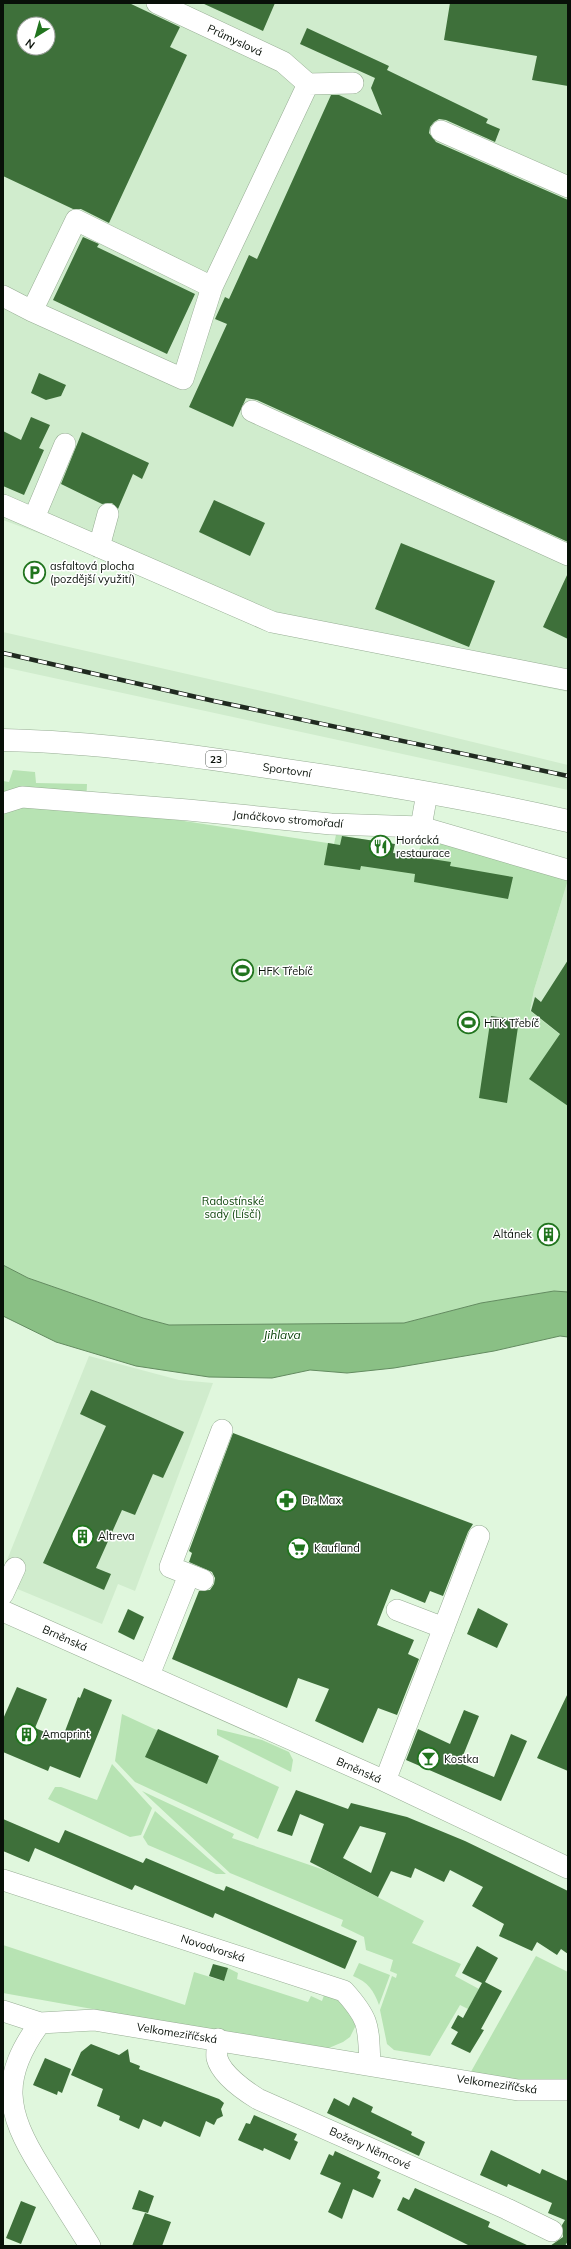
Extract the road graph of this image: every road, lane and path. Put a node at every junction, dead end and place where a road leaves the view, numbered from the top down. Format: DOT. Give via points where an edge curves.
graph roads {
  1 [pos="156,3"];
  2 [pos="353,83"];
  3 [pos="308,84"];
  4 [pos="441,131"];
  5 [pos="568,187"];
  6 [pos="212,286"];
  7 [pos="3,296"];
  8 [pos="32,311"];
  9 [pos="252,411"];
  10 [pos="65,444"];
  11 [pos="3,505"];
  12 [pos="108,514"];
  13 [pos="34,518"];
  14 [pos="99,547"];
  15 [pos="568,555"];
  16 [pos="568,680"];
  17 [pos="3,740"];
  18 [pos="427,793"];
  19 [pos="3,804"];
  20 [pos="524,811"];
  21 [pos="568,816"];
  22 [pos="568,821"];
  23 [pos="421,827"];
  24 [pos="568,827"];
  25 [pos="556,869"];
  26 [pos="222,1430"];
  27 [pos="479,1536"];
  28 [pos="14,1568"];
  29 [pos="3,1594"];
  30 [pos="397,1610"];
  31 [pos="3,1612"];
  32 [pos="444,1628"];
  33 [pos="148,1675"];
  34 [pos="385,1781"];
  35 [pos="568,1868"];
  36 [pos="3,1880"];
  37 [pos="3,2011"];
  38 [pos="40,2023"];
  39 [pos="218,2039"];
  40 [pos="370,2065"];
  41 [pos="568,2090"];
  42 [pos="552,2231"];
  43 [pos="90,2246"];
  1 -- 3 [label="street, Průmyslová" via="283,62"];
  2 -- 3 [label="street"];
  3 -- 6 [label="street"];
  4 -- 5 [label="street"];
  6 -- 8 [label="street" via="76,220"];
  6 -- 8 [label="street" via="183,379"];
  7 -- 8 [label="street"];
  9 -- 15 [label="street"];
  10 -- 13 [label="street"];
  11 -- 13 [label="street"];
  12 -- 14 [label="street"];
  13 -- 14 [label="street"];
  14 -- 16 [label="street" via="272,622"];
  17 -- 18 [label="main road, Sportovní / 23" via="65,742 163,752 360,780"];
  18 -- 20 [label="main road, Sportovní / 23"];
  18 -- 23 [label="street"];
  19 -- 23 [label="street, Janáčkovo stromořadí" via="22,797 331,824"];
  20 -- 21 [label="main road"];
  20 -- 22 [label="main road, Sportovní / 23"];
  20 -- 24 [label="main road"];
  23 -- 25 [label="street, Janáčkovo stromořadí"];
  26 -- 33 [label="street" via="170,1566 196,1577 180,1619"];
  27 -- 32 [label="street"];
  28 -- 29 [label="street"];
  30 -- 32 [label="street"];
  31 -- 33 [label="street, Brněnská"];
  32 -- 34 [label="street"];
  33 -- 34 [label="street, Brněnská"];
  34 -- 35 [label="street, Brněnská"];
  36 -- 40 [label="street, Novodvorská" via="344,1991 368,2023"];
  37 -- 38 [label="street"];
  38 -- 39 [label="street, Velkomeziříčská" via="94,2020"];
  38 -- 43 [label="street" via="12,2059 7,2075 6,2097 10,2115"];
  39 -- 40 [label="street, Velkomeziříčská"];
  39 -- 42 [label="street, Boženy Němcové" via="217,2058 226,2072 240,2088 258,2099"];
  40 -- 41 [label="street, Velkomeziříčská" via="518,2090"];
}
